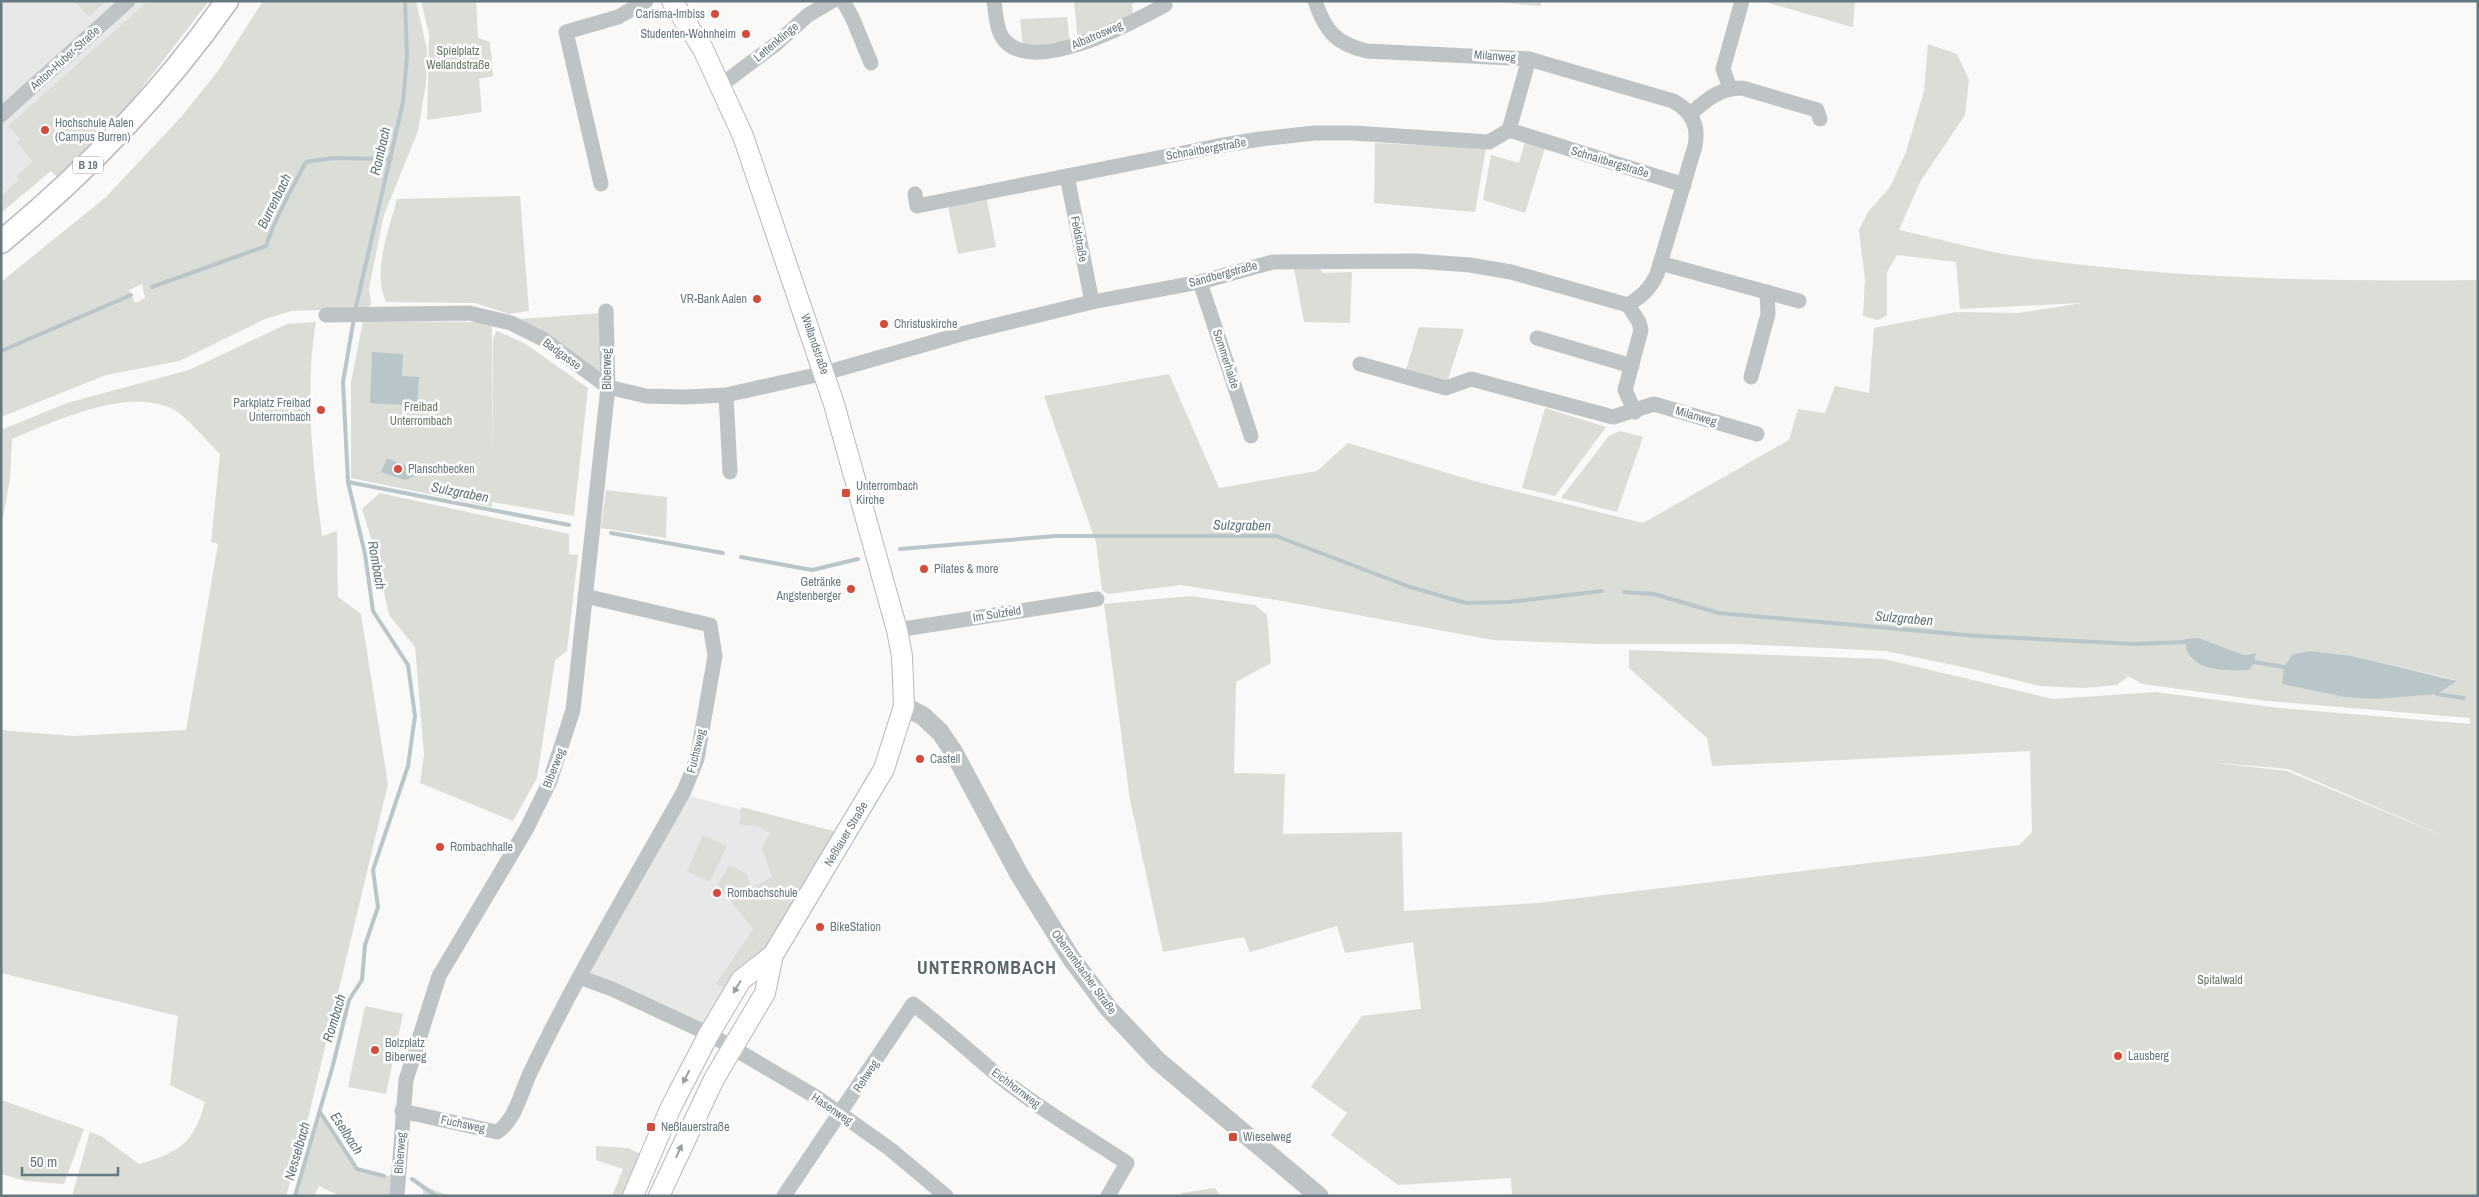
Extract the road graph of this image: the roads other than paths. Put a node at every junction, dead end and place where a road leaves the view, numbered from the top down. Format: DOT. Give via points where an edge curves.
graph roads {
  1 [pos="128,1"];
  2 [pos="227,1"];
  3 [pos="646,1"];
  4 [pos="672,1"];
  5 [pos="832,1"];
  6 [pos="843,1"];
  7 [pos="994,1"];
  8 [pos="1161,1"];
  9 [pos="1315,1"];
  10 [pos="1742,1"];
  11 [pos="1529,59"];
  12 [pos="871,63"];
  13 [pos="721,85"];
  14 [pos="1730,88"];
  15 [pos="1690,114"];
  16 [pos="1,115"];
  17 [pos="1820,119"];
  18 [pos="1509,130"];
  19 [pos="1066,176"];
  20 [pos="601,184"];
  21 [pos="1684,184"];
  22 [pos="915,194"];
  23 [pos="1,242"];
  24 [pos="1660,263"];
  25 [pos="1200,282"];
  26 [pos="1767,292"];
  27 [pos="1092,302"];
  28 [pos="1799,302"];
  29 [pos="1628,305"];
  30 [pos="606,310"];
  31 [pos="326,315"];
  32 [pos="1537,338"];
  33 [pos="1360,364"];
  34 [pos="1632,366"];
  35 [pos="824,373"];
  36 [pos="1751,377"];
  37 [pos="608,387"];
  38 [pos="726,395"];
  39 [pos="1635,412"];
  40 [pos="1757,434"];
  41 [pos="1251,436"];
  42 [pos="730,472"];
  43 [pos="585,596"];
  44 [pos="1097,599"];
  45 [pos="897,630"];
  46 [pos="904,706"];
  47 [pos="773,955"];
  48 [pos="579,978"];
  49 [pos="912,1004"];
  50 [pos="709,1034"];
  51 [pos="733,1048"];
  52 [pos="402,1111"];
  53 [pos="841,1113"];
  54 [pos="397,1196"];
  55 [pos="633,1196"];
  56 [pos="659,1196"];
  57 [pos="784,1196"];
  58 [pos="946,1196"];
  59 [pos="1108,1196"];
  60 [pos="1319,1196"];
  1 -- 16 [label="street, Anton-Huber-Straße"];
  2 -- 23 [label="main road, B 19" via="140,112 84,169"];
  3 -- 20 [label="street" via="618,18 566,32"];
  4 -- 13 [label="main road, Wellandstraße" via="703,49"];
  5 -- 13 [label="street, Lettenklinge" via="808,15 776,44"];
  6 -- 12 [label="street"];
  7 -- 8 [label="street, Albatrosweg" via="998,28 1005,41 1019,51 1032,52 1075,46 1166,4"];
  9 -- 11 [label="street, Milanweg" via="1320,17 1332,34 1350,47 1367,51"];
  10 -- 14 [label="street" via="1723,69"];
  11 -- 15 [label="street, Milanweg" via="1673,101"];
  11 -- 18 [label="street"];
  13 -- 35 [label="main road, Wellandstraße" via="743,136"];
  14 -- 15 [label="street" via="1715,93"];
  14 -- 17 [label="street" via="1742,88 1818,110"];
  15 -- 21 [label="street" via="1697,136"];
  18 -- 19 [label="street, Schnaitbergstraße" via="1489,142 1316,133 1218,146"];
  18 -- 21 [label="street, Schnaitbergstraße"];
  19 -- 22 [label="street, Schnaitbergstraße" via="917,206"];
  19 -- 27 [label="street, Feldstraße"];
  21 -- 24 [label="street"];
  24 -- 26 [label="street"];
  24 -- 29 [label="street" via="1652,286"];
  25 -- 27 [label="street, Sandbergstraße"];
  25 -- 29 [label="street, Sandbergstraße" via="1273,262 1415,261 1511,272"];
  25 -- 41 [label="street, Sommerhalde"];
  26 -- 28 [label="street"];
  26 -- 36 [label="street" via="1768,314"];
  27 -- 35 [label="street, Sandbergstraße" via="965,333"];
  29 -- 34 [label="street" via="1641,330"];
  30 -- 37 [label="street, Biberweg"];
  31 -- 37 [label="street, Badgasse" via="469,313 490,316 543,339"];
  32 -- 34 [label="street"];
  33 -- 39 [label="street, Milanweg" via="1446,388 1471,379 1613,417"];
  34 -- 39 [label="street" via="1626,390"];
  35 -- 38 [label="street, Badgasse"];
  35 -- 45 [label="main road, Wellandstraße"];
  37 -- 38 [label="street, Badgasse" via="646,396"];
  37 -- 43 [label="street, Biberweg"];
  38 -- 42 [label="street"];
  39 -- 40 [label="street, Milanweg" via="1654,404"];
  43 -- 48 [label="street, Fuchsweg" via="710,625 715,656 697,760 684,791"];
  43 -- 52 [label="street, Biberweg" via="573,710 550,781 491,891 441,970 406,1080"];
  44 -- 45 [label="street, Im Sulzfeld"];
  45 -- 46 [label="main road, Wellandstraße" via="902,656"];
  46 -- 47 [label="main road, Neßlauer Straße" via="884,769"];
  46 -- 60 [label="street, Oberrombacher Straße" via="929,721 953,751 1019,874 1071,958 1108,1009 1158,1061"];
  47 -- 50 [label="main road, Neßlauer Straße, one-way" via="741,980"];
  47 -- 51 [label="main road, Neßlauer Straße" via="765,993"];
  48 -- 50 [label="street" via="612,989"];
  48 -- 52 [label="street, Fuchsweg" via="507,1125 497,1132"];
  49 -- 53 [label="street, Rehweg"];
  49 -- 59 [label="street, Eichhornweg" via="950,1032 1000,1077 1069,1127 1127,1163"];
  50 -- 51 [label="street, Hasenweg"];
  50 -- 55 [label="main road, Neßlauer Straße, one-way" via="671,1107"];
  51 -- 53 [label="street, Hasenweg"];
  56 -- 51 [label="main road, Neßlauer Straße, one-way" via="714,1079"];
  52 -- 54 [label="street, Biberweg"];
  53 -- 57 [label="street, Rehweg"];
  53 -- 58 [label="street, Hasenweg"];
}
